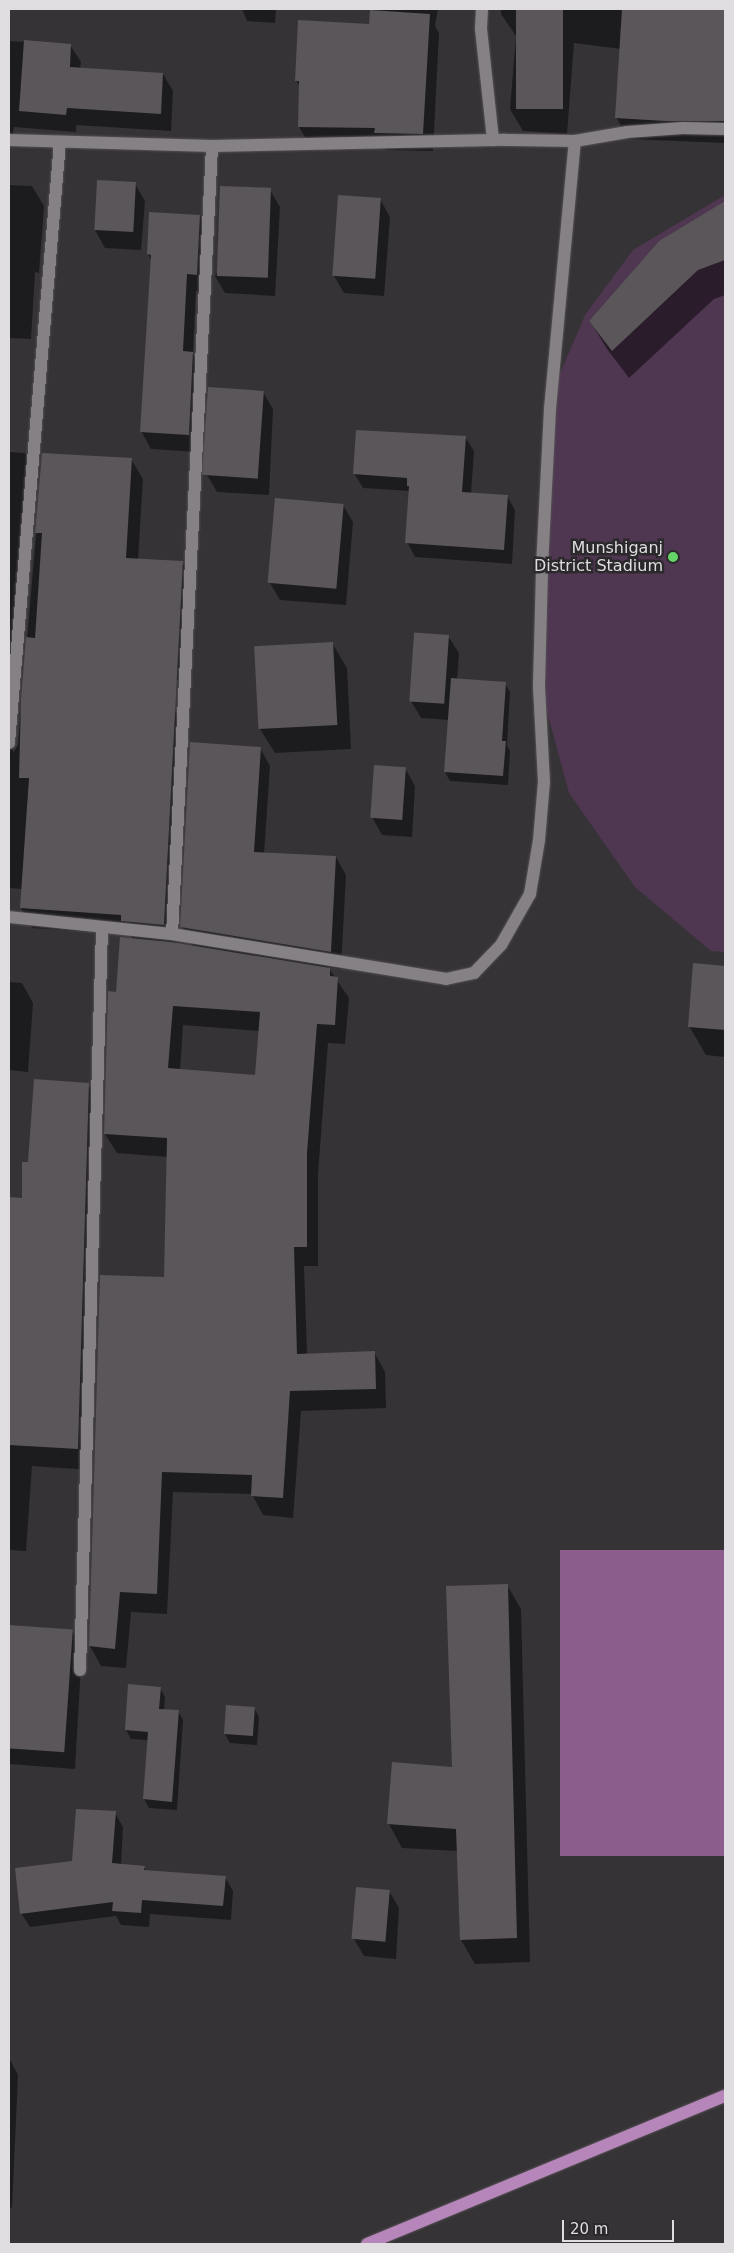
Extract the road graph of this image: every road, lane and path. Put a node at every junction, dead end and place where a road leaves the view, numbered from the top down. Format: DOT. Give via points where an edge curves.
graph roads {
  1 [pos="482,9"];
  2 [pos="725,129"];
  3 [pos="9,140"];
  4 [pos="492,140"];
  5 [pos="575,141"];
  6 [pos="60,142"];
  7 [pos="212,146"];
  8 [pos="9,743"];
  9 [pos="9,917"];
  10 [pos="102,927"];
  11 [pos="172,934"];
  12 [pos="80,1670"];
  13 [pos="725,2096"];
  14 [pos="367,2244"];
  1 -- 4 [label="street" via="481,29"];
  2 -- 5 [label="street" via="627,132"];
  3 -- 6 [label="street"];
  4 -- 5 [label="street"];
  4 -- 7 [label="street"];
  5 -- 11 [label="street" via="550,409 539,675 544,782 530,894 501,945 474,973 446,979"];
  6 -- 7 [label="street"];
  6 -- 8 [label="street"];
  7 -- 11 [label="street"];
  9 -- 10 [label="street"];
  10 -- 11 [label="street"];
  10 -- 12 [label="street"];
  13 -- 14 [label="main road"];
}
